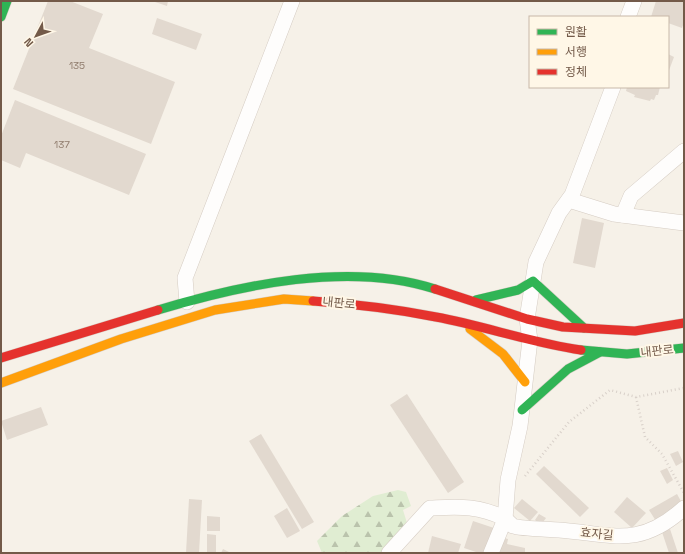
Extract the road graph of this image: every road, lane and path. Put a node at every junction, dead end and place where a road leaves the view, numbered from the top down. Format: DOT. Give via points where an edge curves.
graph roads {
  1 [pos="7,1"];
  2 [pos="292,1"];
  3 [pos="634,1"];
  4 [pos="1,16"];
  5 [pos="628,16"];
  6 [pos="613,88"];
  7 [pos="684,151"];
  8 [pos="568,200"];
  9 [pos="623,215"];
  10 [pos="684,223"];
  11 [pos="534,281"];
  12 [pos="473,300"];
  13 [pos="186,302"];
  14 [pos="527,319"];
  15 [pos="459,322"];
  16 [pos="684,323"];
  17 [pos="584,328"];
  18 [pos="530,340"];
  19 [pos="684,348"];
  20 [pos="600,352"];
  21 [pos="1,358"];
  22 [pos="526,382"];
  23 [pos="1,383"];
  24 [pos="684,388"];
  25 [pos="636,397"];
  26 [pos="522,410"];
  27 [pos="521,482"];
  28 [pos="684,493"];
  29 [pos="684,508"];
  30 [pos="505,518"];
  31 [pos="389,553"];
  32 [pos="491,553"];
  1 -- 4 [label="street"];
  2 -- 13 [label="street" via="185,278"];
  3 -- 5 [label="street"];
  6 -- 8 [label="street"];
  7 -- 9 [label="street" via="631,196"];
  8 -- 9 [label="street"];
  8 -- 11 [label="street" via="559,213 536,262"];
  9 -- 10 [label="street"];
  11 -- 12 [label="street" via="518,290"];
  11 -- 14 [label="street"];
  11 -- 17 [label="street"];
  12 -- 13 [label="street, 내판로" via="385,279 342,277 270,283 212,294"];
  12 -- 14 [label="street, 내판로"];
  13 -- 21 [label="street, 내판로"];
  14 -- 17 [label="street, 내판로" via="563,327"];
  14 -- 18 [label="street"];
  15 -- 18 [label="street, 내판로"];
  15 -- 22 [label="street" via="503,354"];
  15 -- 23 [label="street, 내판로" via="344,303 284,299 215,310 121,339"];
  16 -- 17 [label="street, 내판로" via="635,331"];
  18 -- 20 [label="street, 내판로"];
  18 -- 22 [label="street"];
  19 -- 20 [label="street, 내판로" via="627,354"];
  20 -- 26 [label="street" via="567,369"];
  22 -- 26 [label="street"];
  24 -- 25 [label="path"];
  25 -- 27 [label="path" via="610,390 569,422"];
  25 -- 28 [label="path" via="645,437 662,454"];
  26 -- 30 [label="street" via="508,480"];
  29 -- 30 [label="street, 효자길" via="670,520 640,535 627,536 608,537 513,526"];
  30 -- 31 [label="street, 효자길" via="470,506 430,508"];
  30 -- 32 [label="street"];
}
